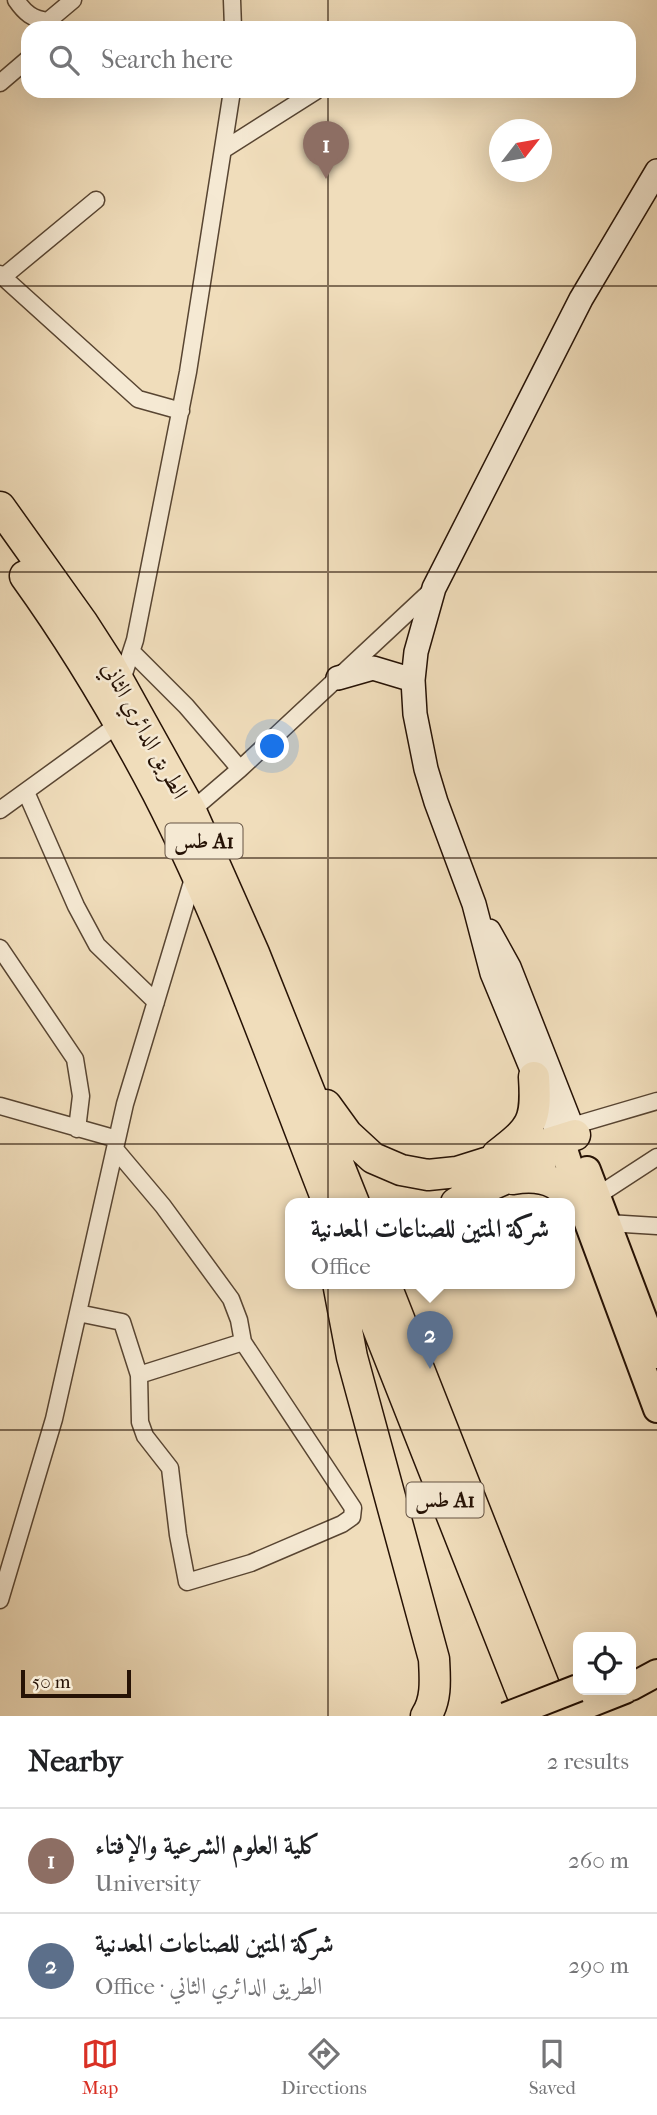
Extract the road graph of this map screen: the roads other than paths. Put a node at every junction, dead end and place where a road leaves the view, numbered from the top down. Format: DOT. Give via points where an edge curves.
graph roads {
  1 [pos="16,0"];
  2 [pos="73,0"];
  3 [pos="232,0"];
  4 [pos="233,21"];
  5 [pos="21,65"];
  6 [pos="0,83"];
  7 [pos="231,98"];
  8 [pos="305,98"];
  9 [pos="223,149"];
  10 [pos="657,171"];
  11 [pos="96,200"];
  12 [pos="1,276"];
  13 [pos="181,411"];
  14 [pos="0,508"];
  15 [pos="0,541"];
  16 [pos="434,588"];
  17 [pos="132,652"];
  18 [pos="338,678"];
  19 [pos="413,680"];
  20 [pos="121,683"];
  21 [pos="120,723"];
  22 [pos="240,769"];
  23 [pos="26,792"];
  24 [pos="3,803"];
  25 [pos="191,811"];
  26 [pos="195,872"];
  27 [pos="474,904"];
  28 [pos="0,948"];
  29 [pos="156,1002"];
  30 [pos="292,1047"];
  31 [pos="534,1077"];
  32 [pos="657,1101"];
  33 [pos="0,1106"];
  34 [pos="77,1129"];
  35 [pos="570,1141"];
  36 [pos="116,1144"];
  37 [pos="657,1157"];
  38 [pos="312,1161"];
  39 [pos="493,1171"];
  40 [pos="320,1198"];
  41 [pos="326,1198"];
  42 [pos="352,1198"];
  43 [pos="462,1198"];
  44 [pos="596,1210"];
  45 [pos="657,1226"];
  46 [pos="339,1289"];
  47 [pos="362,1289"];
  48 [pos="387,1289"];
  49 [pos="410,1289"];
  50 [pos="78,1313"];
  51 [pos="243,1342"];
  52 [pos="657,1355"];
  53 [pos="420,1371"];
  54 [pos="139,1375"];
  55 [pos="657,1409"];
  56 [pos="0,1600"];
  57 [pos="657,1653"];
  58 [pos="636,1664"];
  59 [pos="657,1673"];
  60 [pos="636,1684"];
  61 [pos="573,1690"];
  62 [pos="611,1695"];
  63 [pos="426,1716"];
  64 [pos="506,1716"];
  65 [pos="531,1716"];
  66 [pos="558,1716"];
  1 -- 2 [label="street" via="24,13 48,21"];
  3 -- 4 [label="street"];
  5 -- 6 [label="street"];
  7 -- 9 [label="street"];
  8 -- 9 [label="street"];
  9 -- 13 [label="street"];
  10 -- 16 [label="main road" via="581,299"];
  11 -- 12 [label="street"];
  12 -- 13 [label="street" via="135,397"];
  13 -- 17 [label="street"];
  14 -- 20 [label="highway, الطريق الدائري الثاني / طس A1"];
  15 -- 21 [label="highway, الطريق الدائري الثاني / طس A1"];
  16 -- 18 [label="street"];
  16 -- 19 [label="main road"];
  17 -- 20 [label="street"];
  17 -- 22 [label="street"];
  18 -- 19 [label="main road" via="373,668"];
  18 -- 22 [label="street"];
  19 -- 27 [label="main road" via="426,769"];
  20 -- 25 [label="highway, الطريق الدائري الثاني / طس A1"];
  21 -- 23 [label="street"];
  21 -- 26 [label="highway, الطريق الدائري الثاني / طس A1"];
  22 -- 25 [label="street"];
  23 -- 24 [label="street"];
  23 -- 29 [label="street" via="97,945"];
  25 -- 30 [label="highway, الطريق الدائري الثاني / طس A1"];
  26 -- 29 [label="street"];
  26 -- 38 [label="highway, الطريق الدائري الثاني / طس A1"];
  27 -- 31 [label="main road" via="492,973"];
  27 -- 35 [label="main road" via="509,967"];
  28 -- 34 [label="street" via="76,1060 81,1096"];
  29 -- 36 [label="street"];
  30 -- 39 [label="highway" via="347,1134 373,1158 428,1175"];
  30 -- 42 [label="highway, الطريق الدائري الثاني / طس A1"];
  31 -- 35 [label="main road"];
  31 -- 39 [label="highway" via="534,1117"];
  32 -- 35 [label="street"];
  33 -- 34 [label="street"];
  34 -- 36 [label="street"];
  35 -- 39 [label="highway"];
  35 -- 44 [label="main road"];
  36 -- 50 [label="street"];
  36 -- 51 [label="street" via="231,1299"];
  37 -- 44 [label="street"];
  38 -- 40 [label="highway"];
  38 -- 41 [label="highway, الطريق الدائري الثاني / طس A1"];
  39 -- 43 [label="highway"];
  39 -- 44 [label="highway" via="556,1183"];
  44 -- 45 [label="street"];
  44 -- 52 [label="main road"];
  44 -- 55 [label="main road"];
  46 -- 63 [label="highway" via="352,1357 434,1659 434,1696"];
  47 -- 65 [label="highway, طس A1"];
  48 -- 53 [label="highway, طس A1"];
  49 -- 53 [label="highway"];
  50 -- 54 [label="street" via="123,1323"];
  50 -- 56 [label="street" via="54,1419"];
  51 -- 54 [label="street"];
  51 -- 54 [label="street" via="354,1511 342,1524 251,1563 189,1583 170,1468 140,1422"];
  53 -- 66 [label="highway, طس A1"];
  57 -- 58 [label="main road"];
  59 -- 60 [label="main road"];
  61 -- 64 [label="main road, bridge"];
  62 -- 66 [label="main road"];
}
